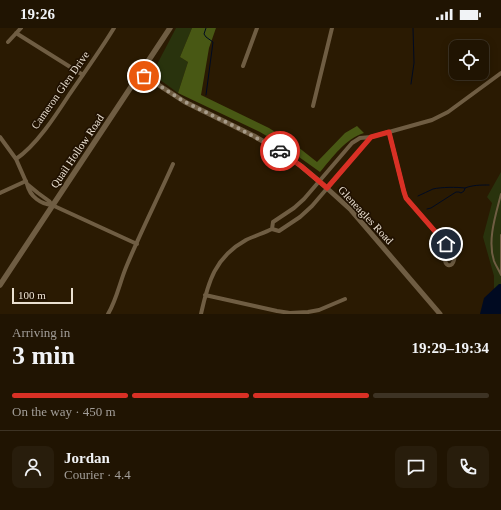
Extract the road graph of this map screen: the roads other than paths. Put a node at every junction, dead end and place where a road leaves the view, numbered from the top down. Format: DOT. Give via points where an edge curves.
graph roads {
  1 [pos="21,28"];
  2 [pos="114,28"];
  3 [pos="170,28"];
  4 [pos="257,28"];
  5 [pos="332,28"];
  6 [pos="16,34"];
  7 [pos="8,42"];
  8 [pos="243,66"];
  9 [pos="140,73"];
  10 [pos="501,73"];
  11 [pos="83,75"];
  12 [pos="313,106"];
  13 [pos="389,132"];
  14 [pos="0,137"];
  15 [pos="371,137"];
  16 [pos="16,158"];
  17 [pos="173,164"];
  18 [pos="319,181"];
  19 [pos="27,183"];
  20 [pos="327,188"];
  21 [pos="0,193"];
  22 [pos="501,194"];
  23 [pos="52,205"];
  24 [pos="272,229"];
  25 [pos="501,235"];
  26 [pos="137,244"];
  27 [pos="446,244"];
  28 [pos="501,275"];
  29 [pos="0,285"];
  30 [pos="205,295"];
  31 [pos="345,299"];
  32 [pos="277,313"];
  33 [pos="108,314"];
  34 [pos="201,314"];
  35 [pos="440,314"];
  1 -- 6 [label="street"];
  2 -- 11 [label="street, Cameron Glen Drive"];
  3 -- 9 [label="main road, Quail Hollow Road"];
  4 -- 8 [label="street"];
  5 -- 12 [label="street"];
  6 -- 7 [label="street"];
  6 -- 11 [label="street"];
  9 -- 18 [label="street, Gleneagles Road" via="185,102 264,141"];
  9 -- 23 [label="main road, Quail Hollow Road"];
  10 -- 13 [label="street" via="442,116"];
  11 -- 16 [label="street, Cameron Glen Drive" via="45,130"];
  13 -- 15 [label="street"];
  13 -- 27 [label="street" via="406,198"];
  14 -- 16 [label="street"];
  15 -- 18 [label="street" via="360,138 352,144"];
  15 -- 20 [label="street"];
  16 -- 19 [label="street"];
  17 -- 26 [label="street"];
  18 -- 20 [label="street, Gleneagles Road"];
  18 -- 24 [label="street" via="294,208 273,222"];
  19 -- 21 [label="street"];
  19 -- 23 [label="street"];
  20 -- 24 [label="street" via="300,217 280,231"];
  20 -- 35 [label="street, Gleneagles Road" via="351,210"];
  22 -- 28 [label="lane" via="492,243 494,261"];
  23 -- 26 [label="street"];
  23 -- 29 [label="main road, Quail Hollow Road"];
  24 -- 30 [label="street" via="246,240 231,251 214,272"];
  25 -- 28 [label="lane"];
  26 -- 33 [label="street"];
  27 -- 27 [label="street" via="444,261 452,265 455,249 452,245"];
  30 -- 32 [label="street"];
  30 -- 34 [label="street"];
  31 -- 32 [label="street" via="326,308 308,312"];
}
